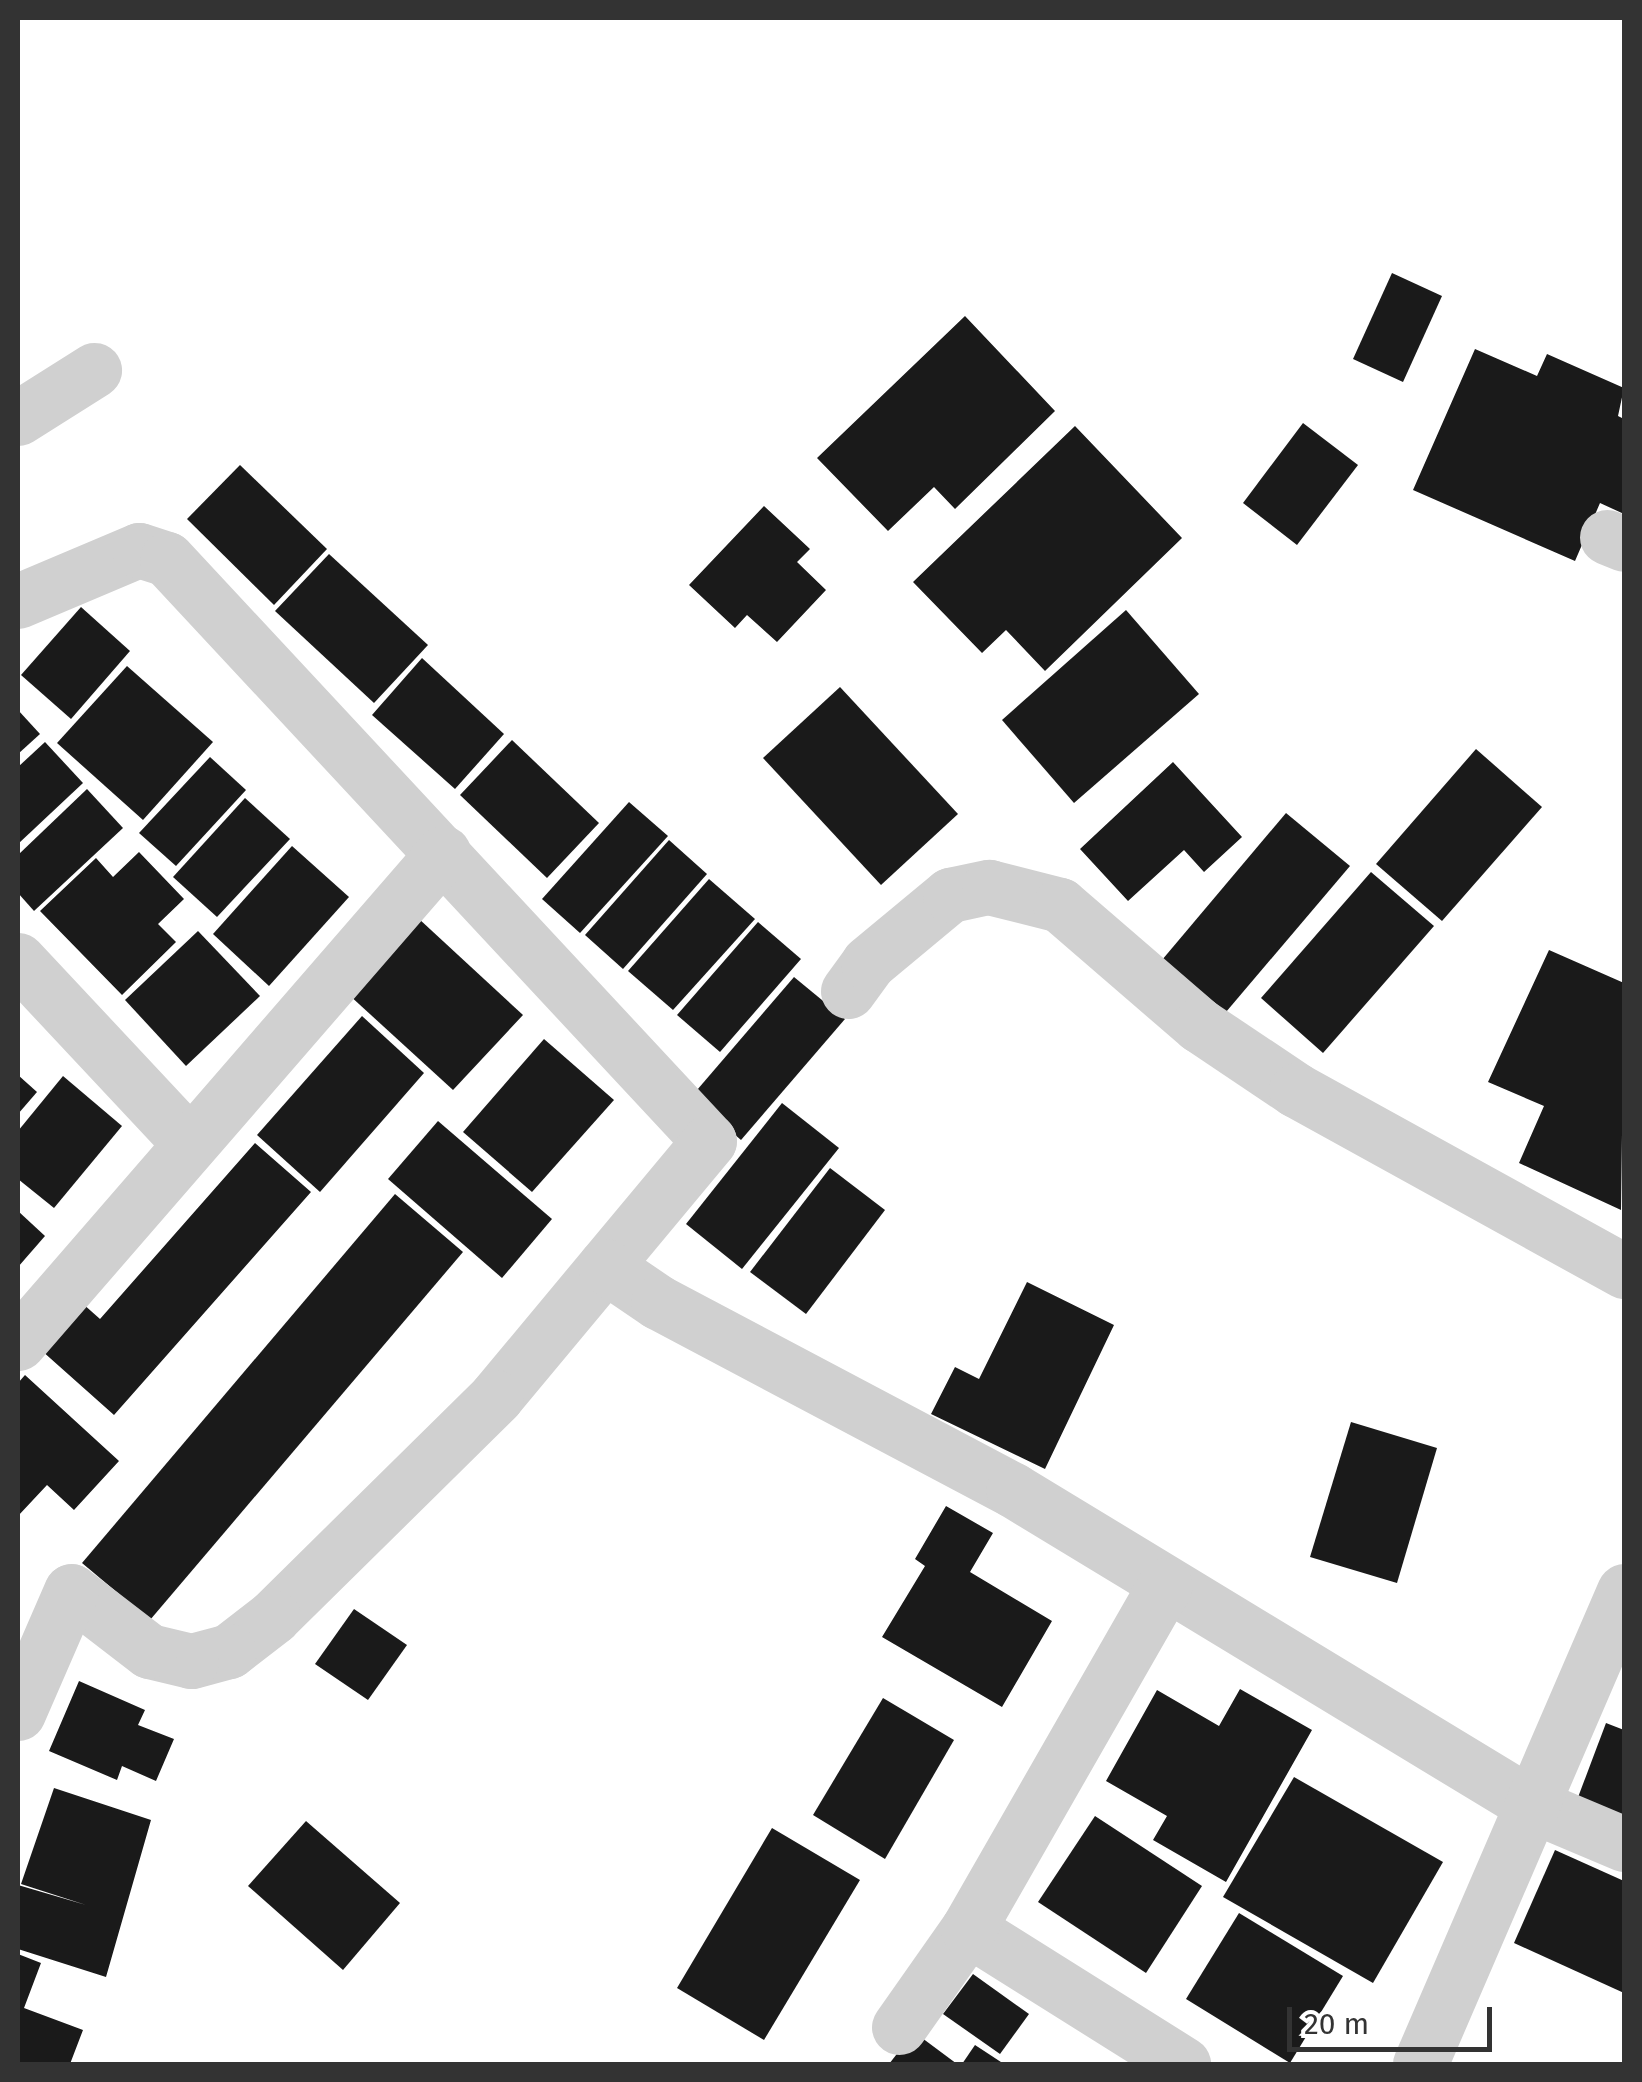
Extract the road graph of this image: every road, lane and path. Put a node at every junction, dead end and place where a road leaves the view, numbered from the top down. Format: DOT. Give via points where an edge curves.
graph roads {
  1 [pos="94,370"];
  2 [pos="18,418"];
  3 [pos="18,600"];
  4 [pos="443,853"];
  5 [pos="18,960"];
  6 [pos="848,992"];
  7 [pos="190,1144"];
  8 [pos="605,1266"];
  9 [pos="1624,1271"];
  10 [pos="18,1344"];
  11 [pos="1164,1585"];
  12 [pos="1624,1591"];
  13 [pos="18,1713"];
  14 [pos="1534,1806"];
  15 [pos="1624,1844"];
  16 [pos="968,1929"];
  17 [pos="899,2027"];
  18 [pos="1183,2064"];
  19 [pos="1420,2064"];
  1 -- 2 [label="street"];
  3 -- 4 [label="street" via="139,550 166,559"];
  4 -- 7 [label="street"];
  4 -- 8 [label="street" via="709,1141"];
  5 -- 7 [label="street"];
  6 -- 9 [label="street" via="868,963 950,895 988,887 1060,905 1199,1025 1296,1090"];
  7 -- 10 [label="street"];
  8 -- 11 [label="street" via="658,1302 1013,1490"];
  8 -- 13 [label="street" via="496,1397 273,1617 229,1651 191,1662 149,1650 71,1591"];
  11 -- 14 [label="street"];
  11 -- 16 [label="street"];
  12 -- 14 [label="street"];
  14 -- 15 [label="street"];
  14 -- 19 [label="street"];
  16 -- 17 [label="street"];
  16 -- 18 [label="street"];
}
